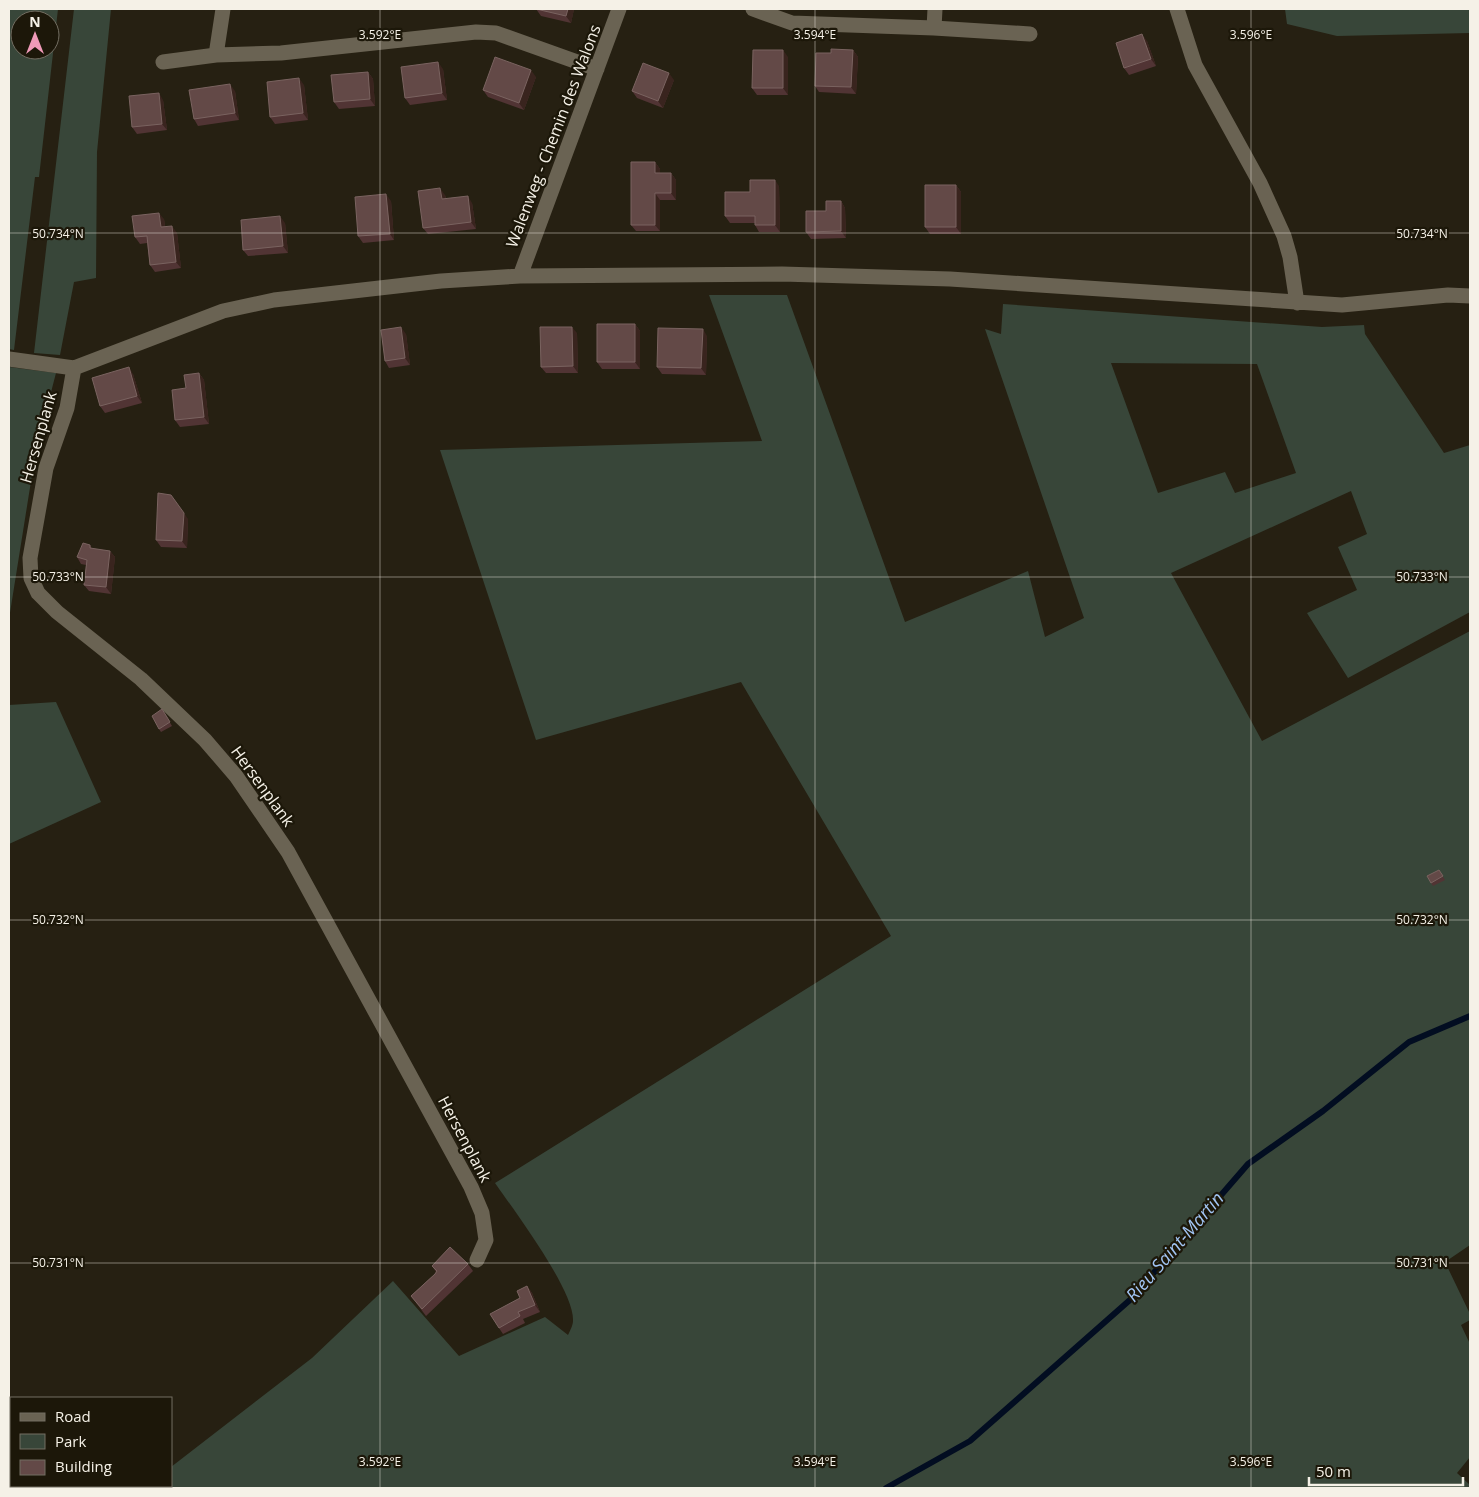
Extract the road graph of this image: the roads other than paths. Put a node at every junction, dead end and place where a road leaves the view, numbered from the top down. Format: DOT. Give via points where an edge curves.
graph roads {
  1 [pos="223,9"];
  2 [pos="619,9"];
  3 [pos="753,9"];
  4 [pos="935,9"];
  5 [pos="1177,9"];
  6 [pos="934,28"];
  7 [pos="1030,34"];
  8 [pos="216,55"];
  9 [pos="163,62"];
  10 [pos="597,69"];
  11 [pos="520,276"];
  12 [pos="1470,296"];
  13 [pos="1297,303"];
  14 [pos="9,359"];
  15 [pos="74,368"];
  16 [pos="477,1260"];
  1 -- 8 [label="street"];
  2 -- 10 [label="street, Walenweg - Chemin des Walons"];
  3 -- 6 [label="street" via="792,23"];
  4 -- 6 [label="street"];
  5 -- 13 [label="street" via="1195,65 1260,183 1280,228 1290,257"];
  6 -- 7 [label="street"];
  8 -- 9 [label="street"];
  8 -- 10 [label="street" via="281,53 476,32 496,33"];
  10 -- 11 [label="street, Walenweg - Chemin des Walons"];
  11 -- 13 [label="street" via="782,274 941,279"];
  11 -- 15 [label="street" via="440,281 274,300 223,311"];
  12 -- 13 [label="street" via="1448,295 1342,305"];
  14 -- 15 [label="street"];
  15 -- 16 [label="street, Hersenplank" via="66,408 46,468 33,540 30,570 38,594 142,679 205,740 265,817 288,852 472,1187 482,1213 486,1240"];
}
